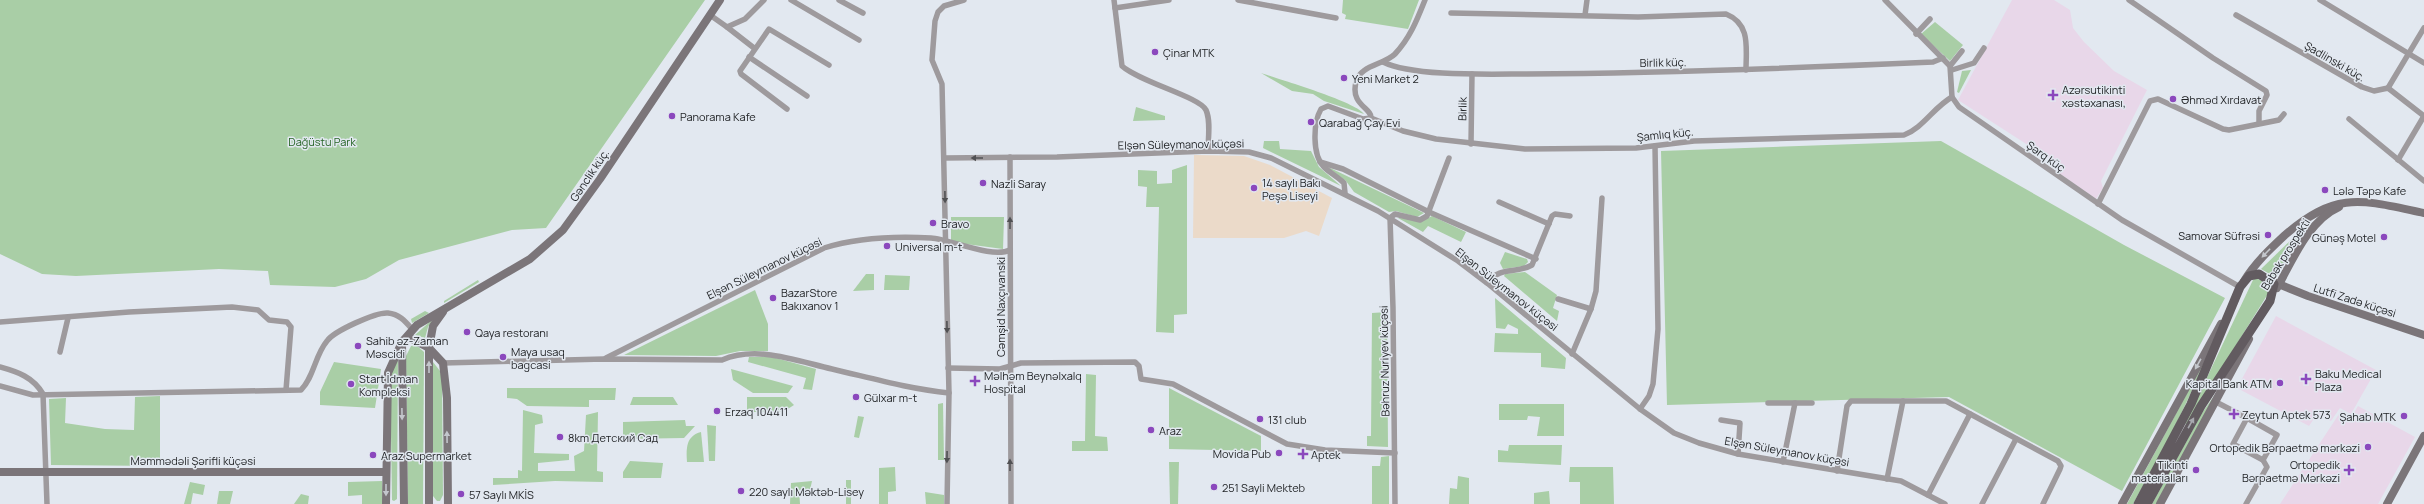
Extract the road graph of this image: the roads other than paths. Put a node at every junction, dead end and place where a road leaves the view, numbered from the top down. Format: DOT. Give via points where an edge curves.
graph roads {
  1 [pos="720,0"];
  2 [pos="764,0"];
  3 [pos="791,0"];
  4 [pos="839,0"];
  5 [pos="964,0"];
  6 [pos="1114,0"];
  7 [pos="1169,0"];
  8 [pos="1238,0"];
  9 [pos="1424,0"];
  10 [pos="1587,0"];
  11 [pos="1886,0"];
  12 [pos="2130,0"];
  13 [pos="2320,0"];
  14 [pos="944,3"];
  15 [pos="1115,8"];
  16 [pos="863,13"];
  17 [pos="1451,14"];
  18 [pos="710,15"];
  19 [pos="1585,15"];
  20 [pos="2236,15"];
  21 [pos="1336,18"];
  22 [pos="1930,19"];
  23 [pos="727,27"];
  24 [pos="2424,28"];
  25 [pos="1916,34"];
  26 [pos="859,40"];
  27 [pos="754,48"];
  28 [pos="1984,48"];
  29 [pos="1962,51"];
  30 [pos="2408,54"];
  31 [pos="749,57"];
  32 [pos="1943,58"];
  33 [pos="1383,62"];
  34 [pos="2424,63"];
  35 [pos="829,65"];
  36 [pos="1951,68"];
  37 [pos="1746,70"];
  38 [pos="1472,74"];
  39 [pos="2388,88"];
  40 [pos="807,96"];
  41 [pos="1952,97"];
  42 [pos="787,108"];
  43 [pos="2284,114"];
  44 [pos="2424,116"];
  45 [pos="1371,118"];
  46 [pos="2349,119"];
  47 [pos="2258,123"];
  48 [pos="1471,144"];
  49 [pos="1655,146"];
  50 [pos="1208,151"];
  51 [pos="1010,157"];
  52 [pos="944,158"];
  53 [pos="1449,158"];
  54 [pos="2398,160"];
  55 [pos="1319,162"];
  56 [pos="2424,181"];
  57 [pos="1345,193"];
  58 [pos="1602,198"];
  59 [pos="1499,202"];
  60 [pos="2362,202"];
  61 [pos="2098,204"];
  62 [pos="1429,212"];
  63 [pos="2424,213"];
  64 [pos="1570,216"];
  65 [pos="1390,218"];
  66 [pos="1549,224"];
  67 [pos="2293,229"];
  68 [pos="2305,240"];
  69 [pos="945,242"];
  70 [pos="1010,250"];
  71 [pos="1536,259"];
  72 [pos="1487,283"];
  73 [pos="2275,283"];
  74 [pos="2242,284"];
  75 [pos="1558,300"];
  76 [pos="2231,306"];
  77 [pos="448,308"];
  78 [pos="1591,309"];
  79 [pos="68,318"];
  80 [pos="2259,321"];
  81 [pos="0,322"];
  82 [pos="415,327"];
  83 [pos="2424,335"];
  84 [pos="402,342"];
  85 [pos="430,348"];
  86 [pos="60,352"];
  87 [pos="1572,354"];
  88 [pos="604,359"];
  89 [pos="443,363"];
  90 [pos="1010,366"];
  91 [pos="0,367"];
  92 [pos="948,368"];
  93 [pos="0,386"];
  94 [pos="286,390"];
  95 [pos="949,393"];
  96 [pos="43,394"];
  97 [pos="1903,401"];
  98 [pos="2216,402"];
  99 [pos="1768,403"];
  100 [pos="1795,403"];
  101 [pos="1812,403"];
  102 [pos="1640,409"];
  103 [pos="1970,414"];
  104 [pos="2247,418"];
  105 [pos="1722,420"];
  106 [pos="2424,436"];
  107 [pos="2016,440"];
  108 [pos="1395,453"];
  109 [pos="1738,454"];
  110 [pos="2169,455"];
  111 [pos="2263,460"];
  112 [pos="1783,462"];
  113 [pos="45,471"];
  114 [pos="1837,471"];
  115 [pos="0,472"];
  116 [pos="386,472"];
  117 [pos="1887,479"];
  118 [pos="1928,495"];
  119 [pos="47,504"];
  120 [pos="386,504"];
  121 [pos="404,504"];
  122 [pos="429,504"];
  123 [pos="448,504"];
  124 [pos="946,504"];
  125 [pos="1011,504"];
  126 [pos="1395,504"];
  127 [pos="1945,504"];
  128 [pos="1982,504"];
  129 [pos="2043,504"];
  130 [pos="2122,504"];
  131 [pos="2138,504"];
  132 [pos="2147,504"];
  133 [pos="2160,504"];
  134 [pos="2246,504"];
  135 [pos="2387,504"];
  1 -- 18 [label="main road, Gənclik küç."];
  2 -- 23 [label="street" via="745,19"];
  3 -- 26 [label="street"];
  4 -- 16 [label="street"];
  5 -- 14 [label="street"];
  6 -- 15 [label="street"];
  7 -- 15 [label="street"];
  8 -- 21 [label="street"];
  9 -- 33 [label="street" via="1410,34 1395,54"];
  10 -- 19 [label="street"];
  11 -- 25 [label="street"];
  12 -- 47 [label="street" via="2213,58 2266,91"];
  13 -- 30 [label="street"];
  14 -- 52 [label="street" via="935,21 932,56 942,84"];
  15 -- 50 [label="street" via="1122,66 1153,84 1194,99 1203,106 1208,121"];
  17 -- 19 [label="street"];
  18 -- 23 [label="street"];
  18 -- 77 [label="main road, Gənclik küç." via="563,230 530,259"];
  19 -- 37 [label="street" via="1732,16 1745,31"];
  20 -- 39 [label="street, Şadlinski küç." via="2362,87 2374,91"];
  22 -- 25 [label="street"];
  23 -- 27 [label="street"];
  24 -- 30 [label="street"];
  25 -- 32 [label="street"];
  27 -- 31 [label="street"];
  27 -- 35 [label="street" via="768,29 772,29"];
  28 -- 36 [label="street" via="1974,63"];
  29 -- 36 [label="street"];
  30 -- 34 [label="street"];
  30 -- 39 [label="street"];
  31 -- 40 [label="street"];
  31 -- 42 [label="street" via="740,71 741,74"];
  32 -- 36 [label="street"];
  32 -- 37 [label="street, Birlik küç." via="1933,62"];
  33 -- 38 [label="street, Birlik küç." via="1398,68"];
  33 -- 45 [label="street" via="1366,69 1356,81 1357,100 1370,113"];
  36 -- 41 [label="street"];
  37 -- 38 [label="street, Birlik küç."];
  38 -- 48 [label="street, Birlik"];
  39 -- 44 [label="street"];
  41 -- 49 [label="street, Şamlıq küç." via="1938,105 1914,129 1904,135 1694,141"];
  41 -- 61 [label="street, Şərq küç" via="1964,110"];
  43 -- 47 [label="street" via="2279,120"];
  44 -- 54 [label="street"];
  45 -- 48 [label="street, Şamlıq küç." via="1418,135"];
  45 -- 55 [label="street, Şamlıq küç." via="1363,119 1328,106 1321,109 1317,118 1316,140"];
  46 -- 54 [label="street"];
  47 -- 61 [label="street" via="2223,129 2158,99 2150,101"];
  48 -- 49 [label="street, Şamlıq küç." via="1547,149"];
  49 -- 102 [label="street" via="1658,329 1653,384"];
  50 -- 51 [label="street, Elşən Süleymanov küçəsi"];
  50 -- 57 [label="street, Elşən Süleymanov küçəsi" via="1249,152 1271,158"];
  51 -- 52 [label="street, Elşən Süleymanov küçəsi, one-way"];
  70 -- 51 [label="street, Cəmşid Naxçıvanski, one-way"];
  52 -- 69 [label="street, one-way"];
  53 -- 62 [label="street"];
  54 -- 56 [label="street"];
  55 -- 57 [label="street" via="1344,183"];
  55 -- 62 [label="street" via="1343,169"];
  57 -- 65 [label="street, Elşən Süleymanov küçəsi"];
  58 -- 78 [label="street" via="1596,291"];
  59 -- 66 [label="street"];
  60 -- 63 [label="main road"];
  60 -- 67 [label="main road, Babək prospekti" via="2328,206"];
  60 -- 68 [label="main road, Babək prospekti" via="2337,208 2327,214"];
  61 -- 74 [label="street, Şərq küç"];
  62 -- 65 [label="street" via="1422,220 1397,214"];
  62 -- 71 [label="street"];
  64 -- 66 [label="street" via="1555,214"];
  65 -- 72 [label="street, Elşən Süleymanov küçəsi"];
  65 -- 108 [label="street, Bəhruz Nuriyev küçəsi"];
  66 -- 71 [label="street"];
  67 -- 68 [label="main road" via="2303,230"];
  67 -- 74 [label="main road, Babək prospekti, one-way" via="2258,262"];
  68 -- 73 [label="main road, Babək prospekti"];
  69 -- 70 [label="street, Elşən Süleymanov küçəsi" via="998,252"];
  69 -- 88 [label="street, Elşən Süleymanov küçəsi" via="933,238 874,238 856,239 824,248"];
  69 -- 92 [label="street, one-way"];
  70 -- 90 [label="street, Cəmşid Naxçıvanski"];
  71 -- 72 [label="street" via="1527,268 1498,272"];
  72 -- 87 [label="street, Elşən Süleymanov küçəsi"];
  73 -- 74 [label="main road, Babək prospekti" via="2256,274 2249,276"];
  73 -- 80 [label="main road, Babək prospekti" via="2270,301"];
  73 -- 83 [label="main road, Lutfi Zadə küçəsi"];
  74 -- 76 [label="main road, Babək prospekti"];
  75 -- 78 [label="street"];
  76 -- 110 [label="main road, Babək prospekti"];
  76 -- 130 [label="main road, Babək prospekti, one-way"];
  77 -- 82 [label="main road, Gənclik küç."];
  77 -- 85 [label="main road" via="440,314 433,326"];
  78 -- 87 [label="street"];
  79 -- 81 [label="street"];
  79 -- 86 [label="street"];
  79 -- 94 [label="street" via="232,307 258,310 266,319 287,322 291,327"];
  80 -- 98 [label="main road, Babək prospekti"];
  110 -- 80 [label="main road, Babək prospekti, one-way"];
  82 -- 84 [label="main road"];
  82 -- 94 [label="street" via="399,316 387,313 378,314 336,332 322,346 302,390"];
  84 -- 85 [label="main road" via="410,338"];
  84 -- 116 [label="main road" via="389,366 387,379"];
  84 -- 121 [label="main road, one-way"];
  85 -- 89 [label="main road"];
  122 -- 85 [label="main road, one-way"];
  87 -- 102 [label="street, Elşən Süleymanov küçəsi"];
  88 -- 89 [label="street, Elşən Süleymanov küçəsi"];
  88 -- 95 [label="street, Elşən Süleymanov küçəsi" via="722,360 740,354 769,355 923,391"];
  123 -- 89 [label="main road, one-way" via="447,398"];
  90 -- 92 [label="street" via="1000,369"];
  90 -- 108 [label="street" via="1021,362 1135,362 1139,366 1141,379 1173,384 1287,444 1324,450"];
  125 -- 90 [label="street, Cəmşid Naxçıvanski, one-way"];
  91 -- 96 [label="street" via="23,374 38,386"];
  92 -- 95 [label="street"];
  93 -- 96 [label="street" via="33,395"];
  94 -- 96 [label="street"];
  95 -- 124 [label="street, one-way"];
  96 -- 113 [label="street"];
  97 -- 103 [label="street" via="1946,402"];
  97 -- 114 [label="street" via="1850,402"];
  97 -- 117 [label="street"];
  98 -- 104 [label="street"];
  98 -- 133 [label="main road, Babək prospekti"];
  99 -- 100 [label="street"];
  100 -- 101 [label="street"];
  100 -- 112 [label="street"];
  102 -- 109 [label="street, Elşən Süleymanov küçəsi" via="1682,437"];
  103 -- 107 [label="street"];
  103 -- 118 [label="street"];
  104 -- 111 [label="street" via="2277,435"];
  104 -- 111 [label="street" via="2233,444"];
  105 -- 109 [label="street" via="1740,423"];
  106 -- 135 [label="main road"];
  107 -- 128 [label="street"];
  107 -- 129 [label="street" via="2060,463 2060,469"];
  108 -- 126 [label="street, Bəhruz Nuriyev küçəsi"];
  109 -- 112 [label="street, Elşən Süleymanov küçəsi"];
  110 -- 131 [label="main road, Babək prospekti"];
  110 -- 132 [label="main road, Babək prospekti"];
  111 -- 134 [label="street" via="2267,467"];
  112 -- 114 [label="street, Elşən Süleymanov küçəsi"];
  113 -- 115 [label="main road, Məmmədəli Şərifli küçəsi"];
  113 -- 116 [label="main road, Məmmədəli Şərifli küçəsi"];
  113 -- 119 [label="street"];
  114 -- 117 [label="street, Elşən Süleymanov küçəsi"];
  116 -- 120 [label="main road, one-way"];
  117 -- 118 [label="street, Elşən Süleymanov küçəsi" via="1905,483"];
  118 -- 127 [label="street, Elşən Süleymanov küçəsi"];
}
